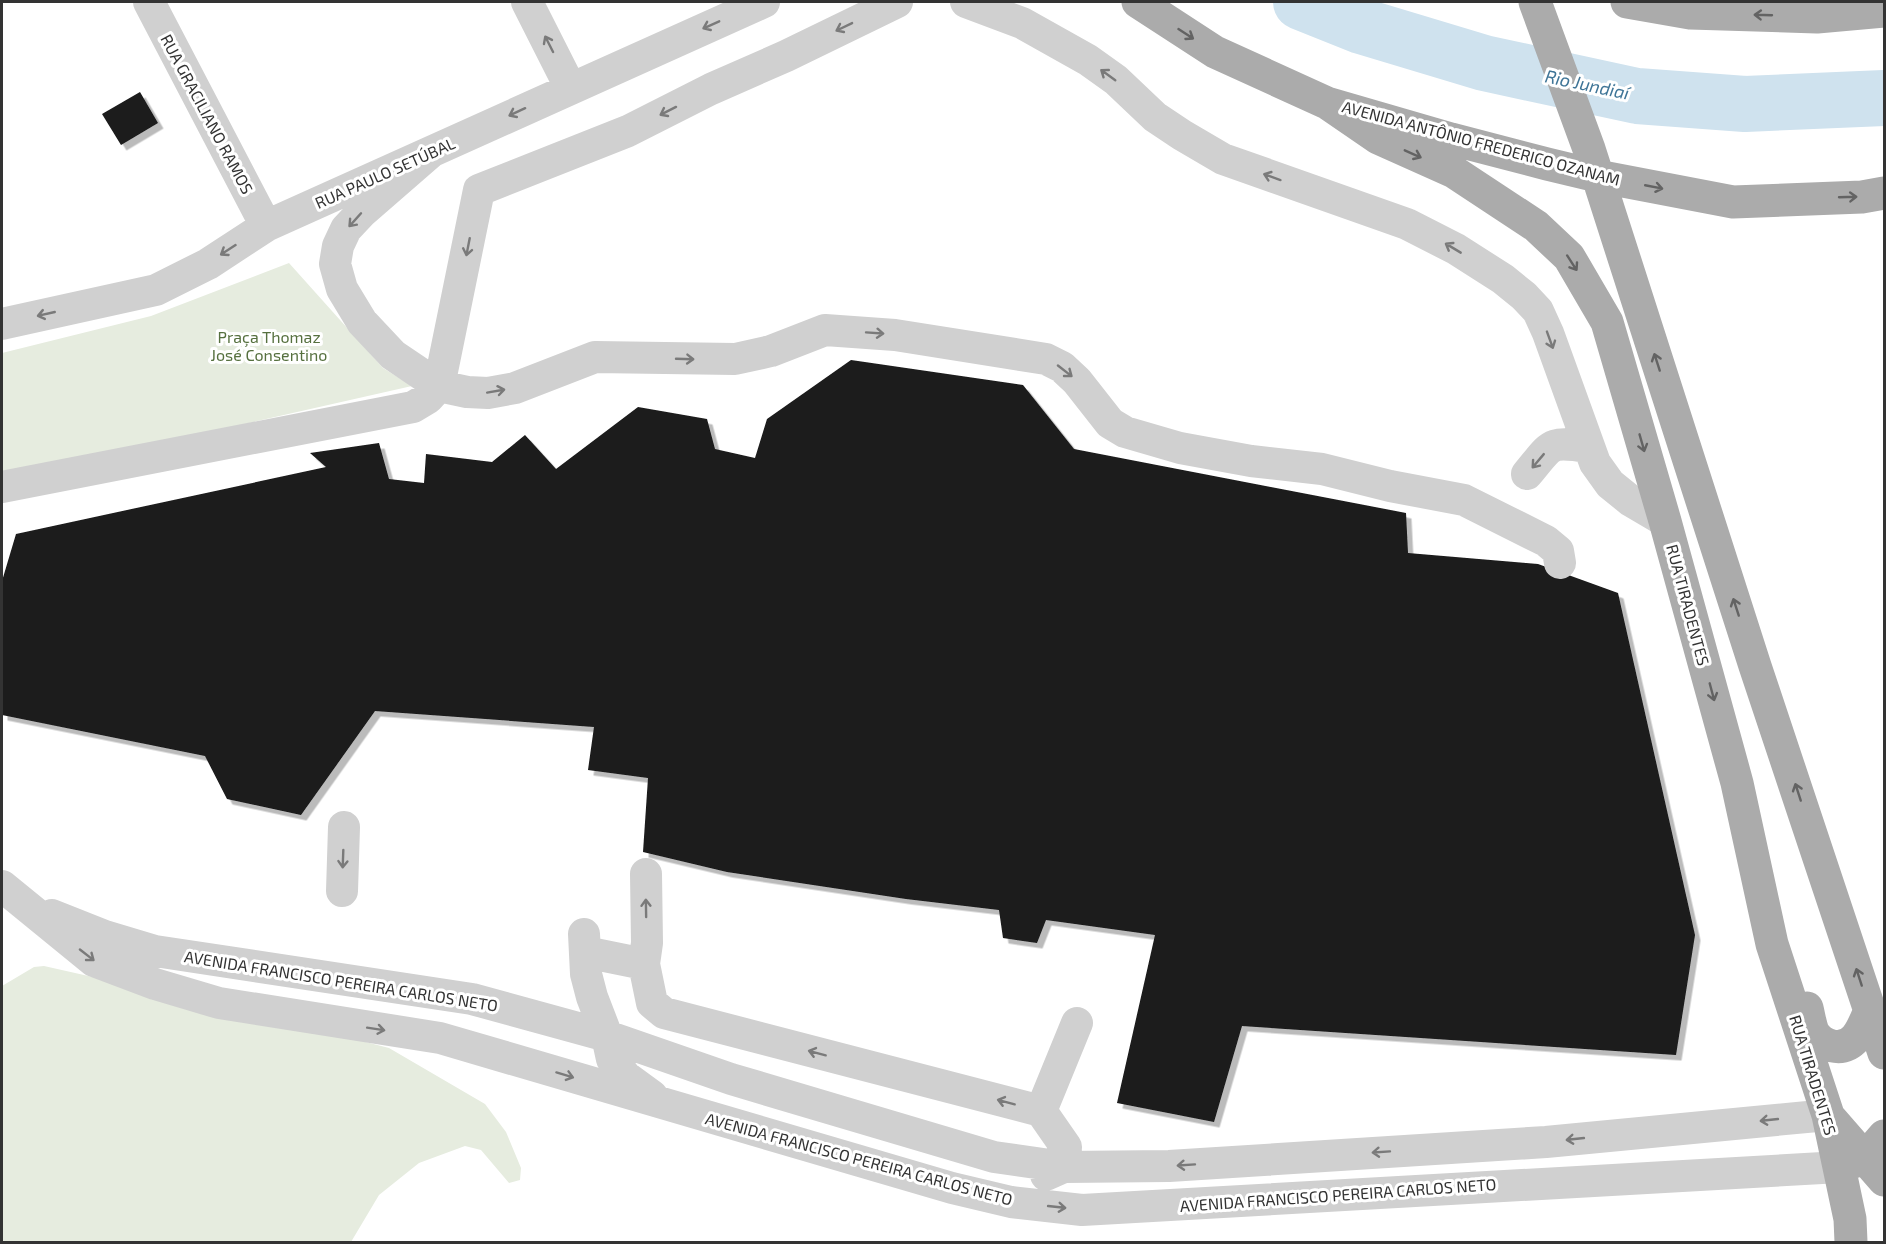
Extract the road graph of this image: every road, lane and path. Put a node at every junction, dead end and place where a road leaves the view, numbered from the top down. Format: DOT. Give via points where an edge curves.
graph roads {
  1 [pos="149,2"];
  2 [pos="528,2"];
  3 [pos="764,2"];
  4 [pos="897,2"];
  5 [pos="966,2"];
  6 [pos="1138,2"];
  7 [pos="1535,2"];
  8 [pos="1628,2"];
  9 [pos="1814,9"];
  10 [pos="1884,11"];
  11 [pos="570,87"];
  12 [pos="1327,103"];
  13 [pos="430,153"];
  14 [pos="1593,163"];
  15 [pos="1884,193"];
  16 [pos="266,226"];
  17 [pos="2,324"];
  18 [pos="439,386"];
  19 [pos="1589,447"];
  20 [pos="1527,474"];
  21 [pos="2,487"];
  22 [pos="1665,521"];
  23 [pos="1560,563"];
  24 [pos="344,827"];
  25 [pos="645,874"];
  26 [pos="342,891"];
  27 [pos="14,895"];
  28 [pos="1772,944"];
  29 [pos="225,961"];
  30 [pos="644,964"];
  31 [pos="1870,1010"];
  32 [pos="335,1022"];
  33 [pos="1077,1023"];
  34 [pos="607,1036"];
  35 [pos="1884,1053"];
  36 [pos="662,1104"];
  37 [pos="1041,1111"];
  38 [pos="1828,1115"];
  39 [pos="1868,1160"];
  40 [pos="1064,1167"];
  41 [pos="952,1188"];
  42 [pos="1851,1242"];
  1 -- 16 [label="street, RUA GRACILIANO RAMOS"];
  11 -- 2 [label="street, one-way"];
  3 -- 11 [label="street, RUA PAULO SETÚBAL, one-way"];
  4 -- 18 [label="street, one-way" via="628,131 479,190"];
  5 -- 19 [label="street" via="1022,23 1088,60 1155,117 1223,159 1407,225 1456,249 1503,279 1538,311"];
  6 -- 12 [label="main road, AVENIDA ANTÔNIO FREDERICO OZANAM, one-way" via="1215,52"];
  7 -- 14 [label="main road"];
  9 -- 8 [label="main road, one-way" via="1690,13"];
  9 -- 10 [label="main road"];
  11 -- 13 [label="street, RUA PAULO SETÚBAL, one-way"];
  12 -- 14 [label="main road, AVENIDA ANTÔNIO FREDERICO OZANAM" via="1451,139"];
  12 -- 22 [label="main road, RUA TIRADENTES, one-way" via="1378,138 1454,172 1536,226 1569,257 1607,322"];
  13 -- 16 [label="street, RUA PAULO SETÚBAL"];
  13 -- 18 [label="street, one-way" via="346,229 335,264 342,289 362,322 393,355"];
  14 -- 15 [label="main road, AVENIDA ANTÔNIO FREDERICO OZANAM, one-way" via="1732,202"];
  31 -- 14 [label="main road, one-way"];
  16 -- 17 [label="street, RUA PAULO SETÚBAL, one-way" via="208,264 156,290"];
  18 -- 21 [label="street" via="413,406"];
  18 -- 23 [label="street, one-way" via="488,393 515,388 595,357 735,359 771,351 825,330 916,338 1046,359 1077,381 1110,423 1144,439 1464,500 1546,541 1558,551"];
  19 -- 20 [label="street, one-way" via="1551,445"];
  19 -- 22 [label="street" via="1595,464 1610,484"];
  22 -- 28 [label="main road, RUA TIRADENTES, one-way" via="1737,783"];
  24 -- 26 [label="street, one-way"];
  30 -- 25 [label="street, one-way"];
  27 -- 29 [label="street, AVENIDA FRANCISCO PEREIRA CARLOS NETO" via="105,936 155,951"];
  27 -- 32 [label="street, AVENIDA FRANCISCO PEREIRA CARLOS NETO, one-way" via="104,965 219,1003"];
  28 -- 31 [label="main road" via="1794,973 1819,1040 1838,1047 1850,1044 1860,1033"];
  28 -- 38 [label="main road, RUA TIRADENTES"];
  29 -- 32 [label="street" via="233,975 255,987 302,999"];
  29 -- 34 [label="street, AVENIDA FRANCISCO PEREIRA CARLOS NETO" via="472,999"];
  30 -- 34 [label="street" via="584,943 586,974"];
  37 -- 30 [label="street, one-way" via="664,1012 652,1003"];
  31 -- 35 [label="main road"];
  32 -- 36 [label="street, AVENIDA FRANCISCO PEREIRA CARLOS NETO, one-way" via="440,1038"];
  33 -- 37 [label="street"];
  34 -- 36 [label="street" via="612,1059 626,1077"];
  34 -- 40 [label="street, AVENIDA FRANCISCO PEREIRA CARLOS NETO" via="731,1079 994,1157"];
  36 -- 41 [label="street, AVENIDA FRANCISCO PEREIRA CARLOS NETO"];
  37 -- 40 [label="street" via="1066,1147"];
  38 -- 39 [label="main road, RUA TIRADENTES"];
  38 -- 40 [label="street, AVENIDA FRANCISCO PEREIRA CARLOS NETO, one-way" via="1546,1142 1169,1166"];
  41 -- 39 [label="street, AVENIDA FRANCISCO PEREIRA CARLOS NETO, one-way" via="1011,1202 1082,1210"];
  39 -- 42 [label="main road, RUA TIRADENTES" via="1850,1219"];
  40 -- 41 [label="street" via="1026,1184 997,1190"];
}
